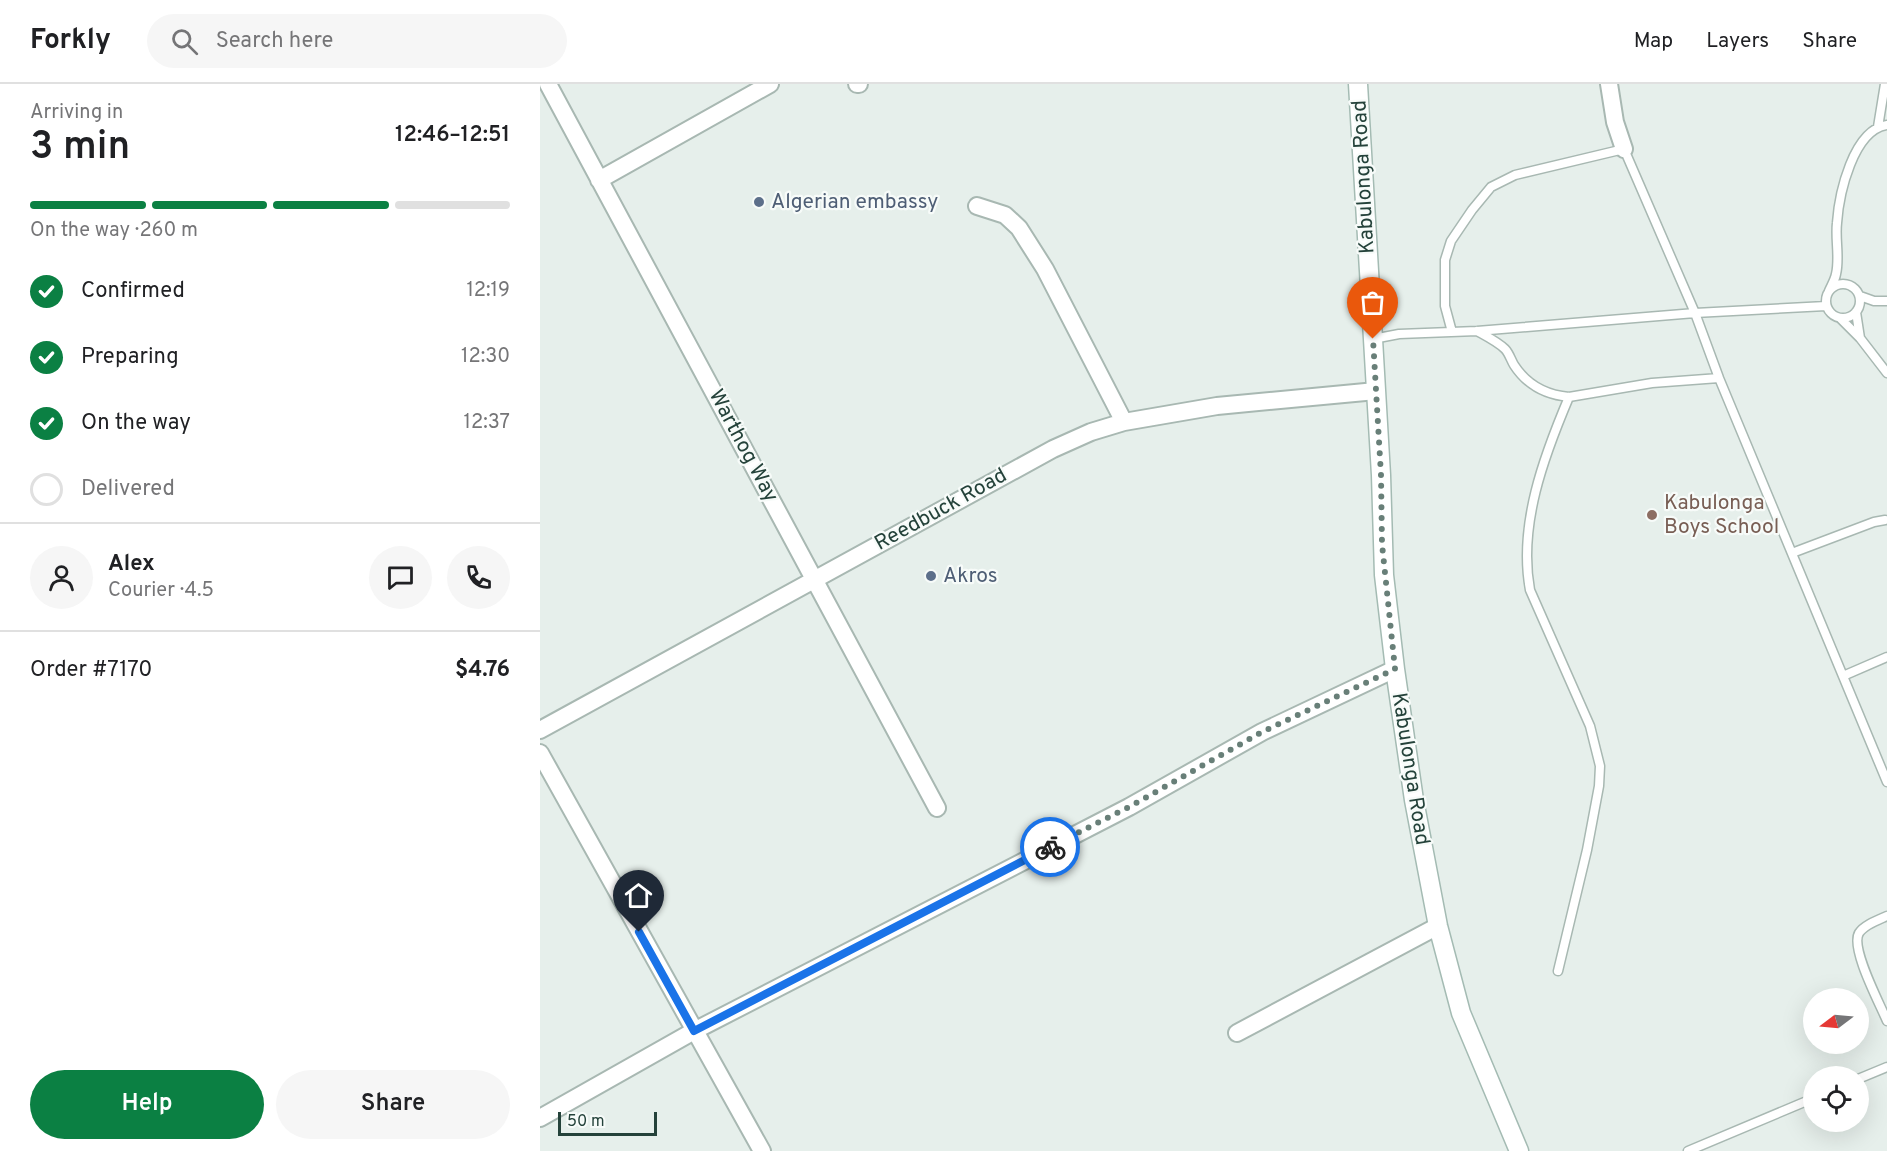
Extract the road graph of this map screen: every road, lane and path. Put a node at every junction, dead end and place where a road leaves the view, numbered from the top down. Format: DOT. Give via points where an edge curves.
graph roads {
  1 [pos="548,84"];
  2 [pos="770,84"];
  3 [pos="1358,84"];
  4 [pos="1609,84"];
  5 [pos="1886,85"];
  6 [pos="1882,126"];
  7 [pos="1624,149"];
  8 [pos="599,180"];
  9 [pos="976,206"];
  10 [pos="1837,273"];
  11 [pos="1848,284"];
  12 [pos="1829,291"];
  13 [pos="1860,296"];
  14 [pos="1874,301"];
  15 [pos="1887,301"];
  16 [pos="1826,306"];
  17 [pos="1857,310"];
  18 [pos="1695,313"];
  19 [pos="1840,318"];
  20 [pos="1477,331"];
  21 [pos="1452,332"];
  22 [pos="1860,338"];
  23 [pos="1373,339"];
  24 [pos="1887,373"];
  25 [pos="1719,378"];
  26 [pos="1376,391"];
  27 [pos="1569,397"];
  28 [pos="1124,422"];
  29 [pos="1885,520"];
  30 [pos="1792,554"];
  31 [pos="814,580"];
  32 [pos="1887,657"];
  33 [pos="1395,669"];
  34 [pos="1843,676"];
  35 [pos="540,730"];
  36 [pos="540,753"];
  37 [pos="1887,782"];
  38 [pos="937,808"];
  39 [pos="1887,916"];
  40 [pos="1438,926"];
  41 [pos="1558,971"];
  42 [pos="1887,1021"];
  43 [pos="694,1031"];
  44 [pos="1237,1033"];
  45 [pos="1887,1067"];
  46 [pos="1869,1074"];
  47 [pos="1803,1103"];
  48 [pos="540,1118"];
  49 [pos="762,1151"];
  50 [pos="1519,1151"];
  51 [pos="1688,1151"];
  1 -- 8 [label="street, Warthog Way"];
  2 -- 8 [label="street"];
  3 -- 23 [label="main road, Kabulonga Road"];
  4 -- 7 [label="street"];
  5 -- 6 [label="lane"];
  6 -- 10 [label="lane" via="1867,136 1847,171 1837,222"];
  7 -- 18 [label="lane"];
  7 -- 21 [label="lane" via="1515,175 1491,187 1451,241 1445,260 1445,306"];
  8 -- 31 [label="street, Warthog Way"];
  9 -- 28 [label="street" via="1005,215 1019,228 1046,269"];
  10 -- 11 [label="lane"];
  10 -- 12 [label="lane"];
  11 -- 12 [label="lane" via="1837,284"];
  11 -- 13 [label="lane"];
  12 -- 16 [label="lane"];
  13 -- 14 [label="lane"];
  13 -- 17 [label="lane"];
  14 -- 15 [label="lane"];
  14 -- 17 [label="lane"];
  16 -- 18 [label="lane"];
  16 -- 19 [label="lane"];
  17 -- 19 [label="lane"];
  17 -- 22 [label="lane"];
  18 -- 20 [label="lane"];
  18 -- 25 [label="lane"];
  19 -- 22 [label="lane"];
  20 -- 21 [label="lane"];
  20 -- 27 [label="lane" via="1506,349 1519,372 1543,392"];
  21 -- 23 [label="lane"];
  22 -- 24 [label="lane"];
  23 -- 26 [label="main road, Kabulonga Road"];
  25 -- 27 [label="lane" via="1652,383"];
  25 -- 30 [label="lane"];
  26 -- 28 [label="street, Reedbuck Road" via="1218,406"];
  26 -- 33 [label="main road, Kabulonga Road" via="1382,544"];
  27 -- 41 [label="lane" via="1535,496 1526,545 1530,590 1590,726 1600,766 1587,850"];
  28 -- 31 [label="street, Reedbuck Road" via="1053,449"];
  29 -- 30 [label="lane"];
  30 -- 34 [label="lane"];
  31 -- 35 [label="street, Reedbuck Road"];
  31 -- 38 [label="street, Warthog Way"];
  32 -- 34 [label="lane"];
  33 -- 40 [label="main road, Kabulonga Road"];
  33 -- 43 [label="street" via="1262,732 1129,807"];
  34 -- 37 [label="lane"];
  36 -- 43 [label="street"];
  39 -- 42 [label="lane" via="1861,930 1856,938 1858,952"];
  40 -- 44 [label="street"];
  40 -- 50 [label="main road, Kabulonga Road" via="1461,1013"];
  43 -- 48 [label="street"];
  43 -- 49 [label="street"];
  45 -- 46 [label="lane"];
  47 -- 51 [label="lane"];
}
